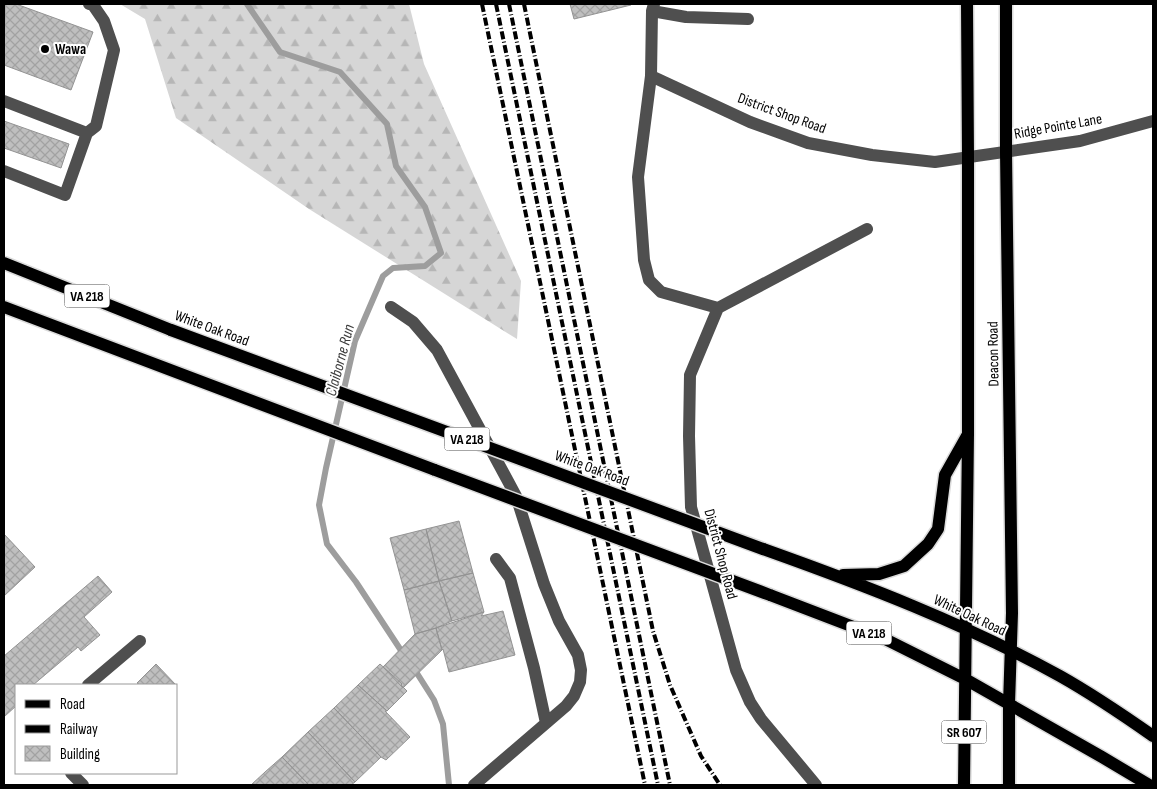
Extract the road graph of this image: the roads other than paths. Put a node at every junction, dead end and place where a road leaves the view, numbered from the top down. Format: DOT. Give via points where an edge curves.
graph roads {
  1 [pos="90,4"];
  2 [pos="966,4"];
  3 [pos="1006,4"];
  4 [pos="653,7"];
  5 [pos="748,19"];
  6 [pos="651,76"];
  7 [pos="4,102"];
  8 [pos="1153,121"];
  9 [pos="87,133"];
  10 [pos="1006,152"];
  11 [pos="968,157"];
  12 [pos="4,170"];
  13 [pos="867,229"];
  14 [pos="4,263"];
  15 [pos="4,307"];
  16 [pos="391,308"];
  17 [pos="718,308"];
  18 [pos="968,434"];
  19 [pos="496,559"];
  20 [pos="838,576"];
  21 [pos="967,629"];
  22 [pos="140,641"];
  23 [pos="1011,651"];
  24 [pos="965,679"];
  25 [pos="89,684"];
  26 [pos="1009,704"];
  27 [pos="546,723"];
  28 [pos="1153,736"];
  29 [pos="72,774"];
  30 [pos="477,782"];
  31 [pos="83,785"];
  32 [pos="816,785"];
  33 [pos="964,785"];
  34 [pos="1009,785"];
  35 [pos="1149,785"];
  1 -- 9 [label="street" via="104,21 114,50 96,126"];
  2 -- 11 [label="main road, Deacon Road / SR 607"];
  3 -- 10 [label="main road, Deacon Road"];
  4 -- 5 [label="street" via="686,17"];
  4 -- 6 [label="street"];
  6 -- 11 [label="street, District Shop Road" via="750,122 808,143 935,162"];
  6 -- 17 [label="street" via="638,177 644,260 649,280 661,292"];
  7 -- 9 [label="street"];
  8 -- 10 [label="street, Ridge Pointe Lane" via="1080,141"];
  9 -- 12 [label="street" via="65,195"];
  10 -- 11 [label="street, Ridge Pointe Lane"];
  10 -- 23 [label="main road, Deacon Road"];
  11 -- 18 [label="main road, Deacon Road / SR 607"];
  13 -- 17 [label="street"];
  14 -- 20 [label="main road, White Oak Road / VA 218, bridge" via="171,330"];
  15 -- 24 [label="main road, VA 218, bridge" via="885,639"];
  16 -- 27 [label="street" via="413,322 437,350 516,496 544,584 578,655 580,682 574,696"];
  17 -- 32 [label="street, District Shop Road" via="690,375 690,508 736,670 750,702 761,720"];
  18 -- 20 [label="main road" via="944,475 938,529 928,544 904,566 879,574"];
  18 -- 21 [label="main road, Deacon Road / SR 607"];
  19 -- 27 [label="street" via="510,578"];
  20 -- 21 [label="main road, White Oak Road / VA 218"];
  21 -- 23 [label="main road, White Oak Road / VA 218"];
  21 -- 24 [label="main road, Deacon Road / SR 607"];
  22 -- 25 [label="street"];
  23 -- 26 [label="main road, Deacon Road"];
  23 -- 28 [label="main road, White Oak Road / VA 218" via="1060,676"];
  24 -- 26 [label="main road, VA 218"];
  24 -- 33 [label="main road, SR 607"];
  26 -- 34 [label="main road, Deacon Road"];
  26 -- 35 [label="main road, VA 218"];
  27 -- 30 [label="street"];
  29 -- 31 [label="street"];
}
